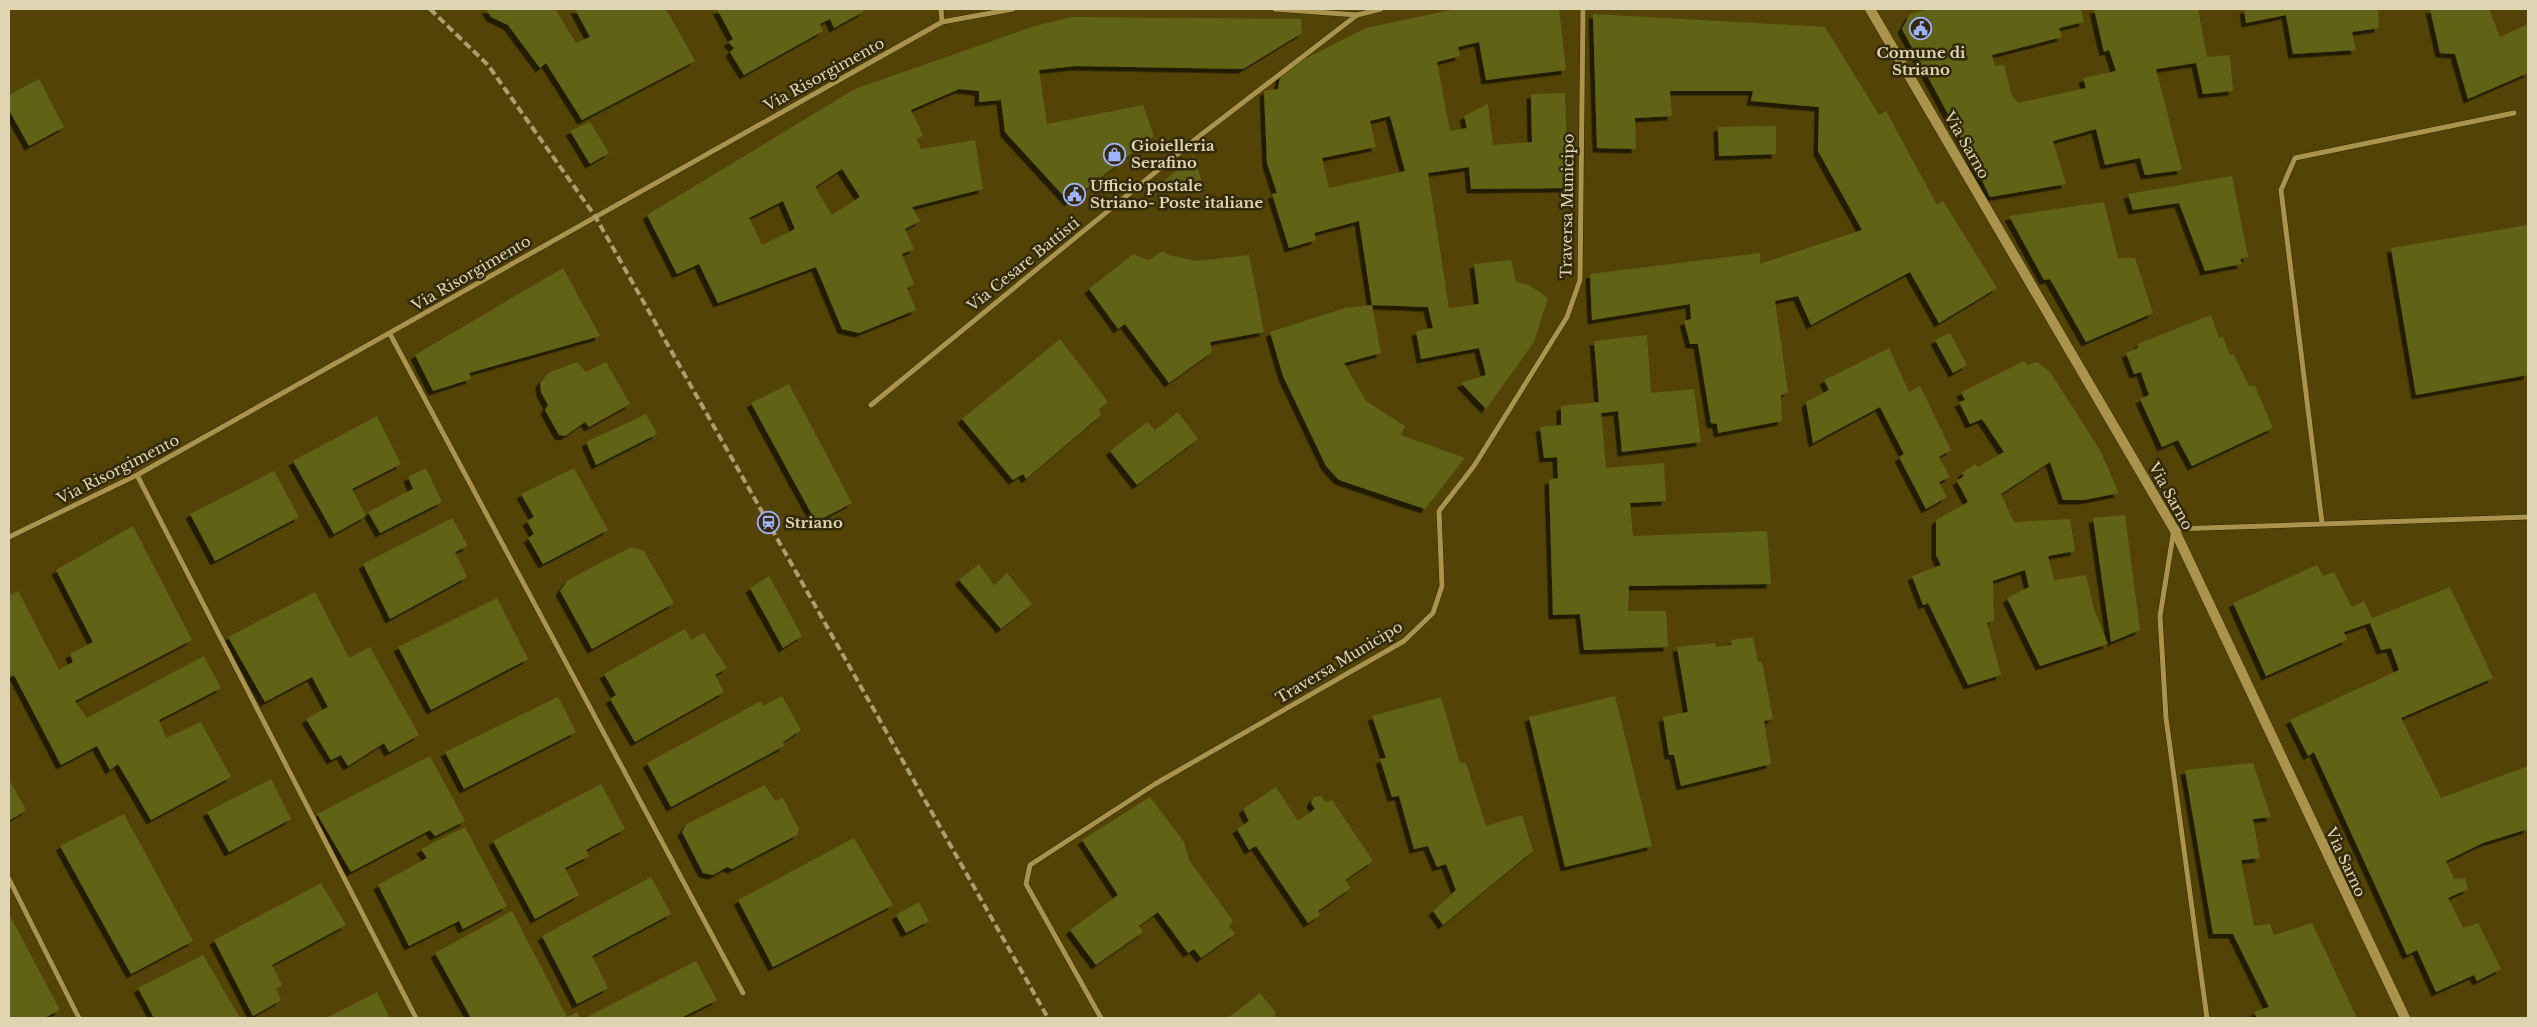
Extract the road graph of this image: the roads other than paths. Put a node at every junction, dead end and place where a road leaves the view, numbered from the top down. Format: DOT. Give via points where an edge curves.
graph roads {
  1 [pos="941,9"];
  2 [pos="1013,9"];
  3 [pos="1275,9"];
  4 [pos="1381,9"];
  5 [pos="1583,9"];
  6 [pos="1870,9"];
  7 [pos="1357,15"];
  8 [pos="942,22"];
  9 [pos="2514,113"];
  10 [pos="390,334"];
  11 [pos="871,405"];
  12 [pos="137,475"];
  13 [pos="2528,517"];
  14 [pos="2322,524"];
  15 [pos="2174,529"];
  16 [pos="9,538"];
  17 [pos="9,879"];
  18 [pos="743,993"];
  19 [pos="79,1018"];
  20 [pos="416,1018"];
  21 [pos="1100,1018"];
  22 [pos="2208,1018"];
  23 [pos="2405,1018"];
  1 -- 8 [label="street"];
  2 -- 8 [label="street, Via Risorgimento"];
  3 -- 7 [label="street"];
  4 -- 7 [label="street"];
  5 -- 21 [label="street, Traversa Municipo" via="1580,280 1567,317 1474,466 1439,511 1442,586 1432,613 1404,641 1155,784 1030,865 1026,884"];
  6 -- 15 [label="main road, Via Sarno"];
  7 -- 11 [label="street, Via Cesare Battisti" via="1202,134"];
  8 -- 10 [label="street, Via Risorgimento"];
  9 -- 14 [label="street" via="2294,158 2281,190"];
  10 -- 12 [label="street, Via Risorgimento"];
  10 -- 18 [label="street"];
  12 -- 16 [label="street, Via Risorgimento"];
  12 -- 20 [label="street"];
  13 -- 14 [label="street"];
  14 -- 15 [label="street"];
  15 -- 22 [label="street" via="2160,616 2166,718"];
  15 -- 23 [label="main road, Via Sarno"];
  17 -- 19 [label="street"];
}
